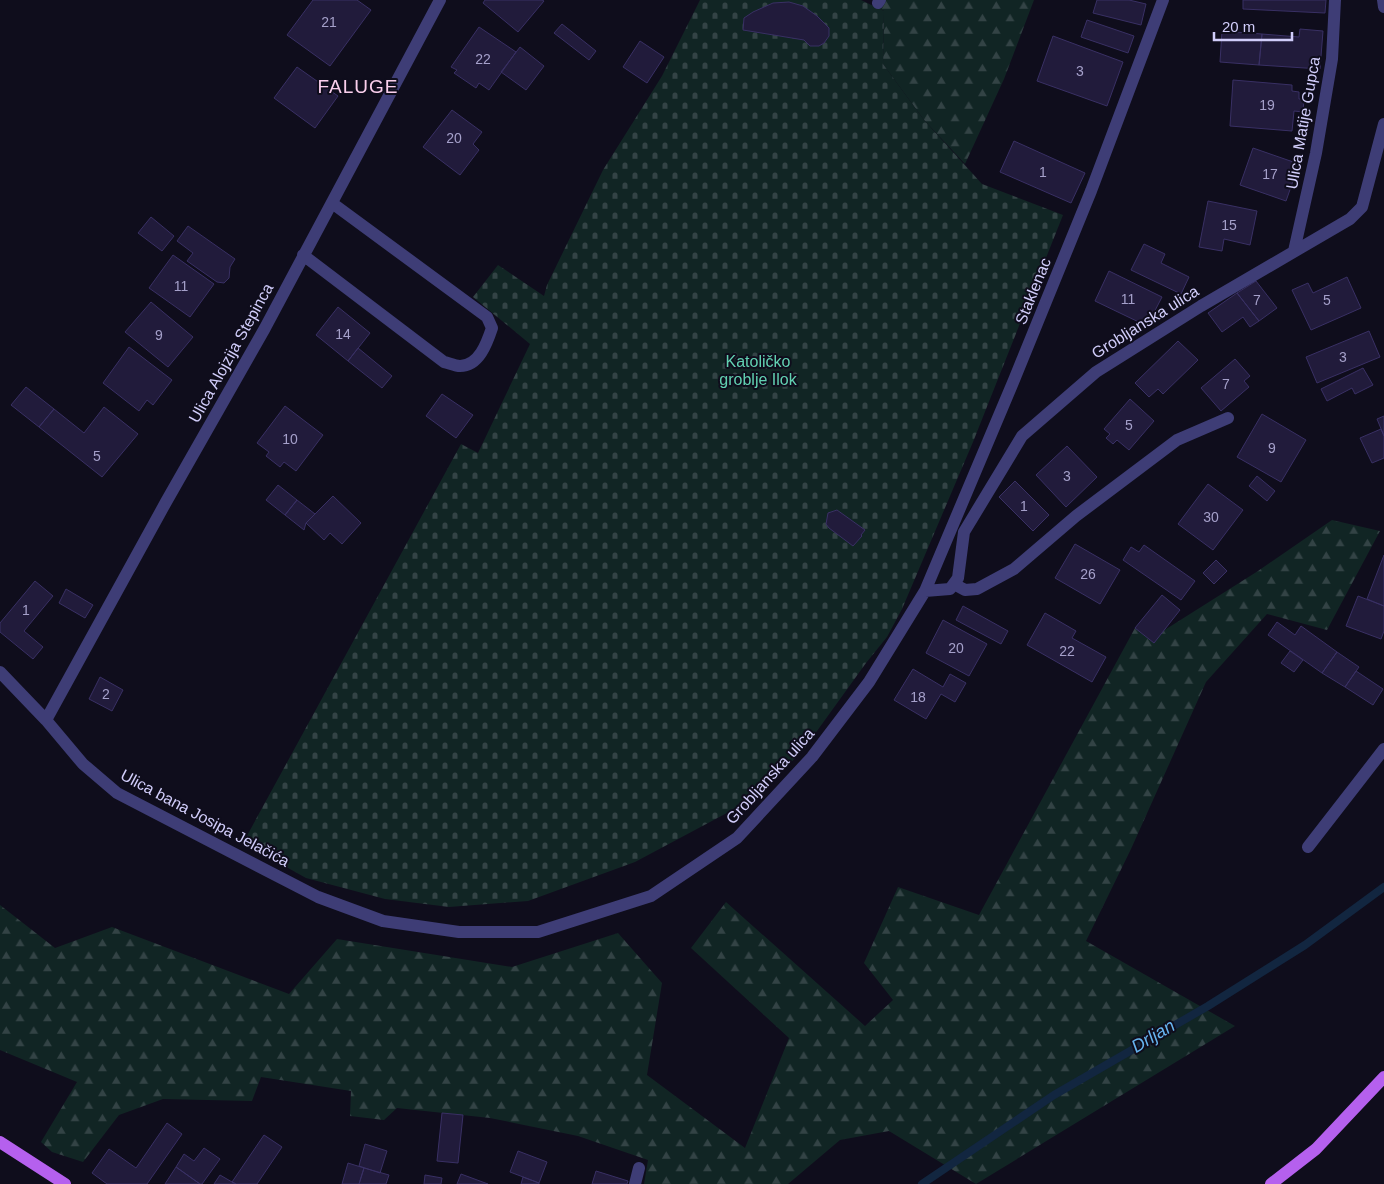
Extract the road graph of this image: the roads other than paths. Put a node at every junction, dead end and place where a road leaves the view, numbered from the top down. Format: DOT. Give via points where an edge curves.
graph roads {
  1 [pos="440,0"];
  2 [pos="1163,0"];
  3 [pos="1335,0"];
  4 [pos="1383,0"];
  5 [pos="1384,7"];
  6 [pos="1384,124"];
  7 [pos="332,203"];
  8 [pos="1294,251"];
  9 [pos="303,255"];
  10 [pos="1228,418"];
  11 [pos="954,584"];
  12 [pos="925,591"];
  13 [pos="0,672"];
  14 [pos="46,720"];
  15 [pos="1384,748"];
  16 [pos="1308,847"];
  17 [pos="318,897"];
  18 [pos="1384,1077"];
  19 [pos="0,1142"];
  20 [pos="639,1168"];
  21 [pos="65,1184"];
  22 [pos="635,1184"];
  23 [pos="1271,1184"];
  1 -- 7 [label="street, Ulica Alojzija Stepinca"];
  2 -- 12 [label="street, Staklenac" via="1091,191"];
  3 -- 8 [label="street, Ulica Matije Gupca" via="1332,59 1316,153"];
  4 -- 5 [label="street"];
  6 -- 8 [label="street, Grobljanska ulica" via="1362,207 1350,220"];
  7 -- 9 [label="street, Ulica Alojzija Stepinca"];
  7 -- 9 [label="street" via="487,317 492,328 487,342 470,364 459,366 444,362"];
  8 -- 11 [label="street, Grobljanska ulica" via="1096,372 1022,436 964,532 958,578"];
  9 -- 14 [label="street, Ulica Alojzija Stepinca"];
  10 -- 11 [label="street" via="1177,440 1076,516 1014,569 977,589 965,590"];
  11 -- 12 [label="street" via="950,589"];
  12 -- 17 [label="street, Grobljanska ulica" via="869,682 805,764 737,838 650,896 538,932 459,932 383,921"];
  13 -- 14 [label="street, Ulica bana Josipa Jelačića"];
  14 -- 17 [label="street, Ulica bana Josipa Jelačića" via="83,764 117,793"];
  15 -- 16 [label="street"];
  18 -- 23 [label="main road" via="1316,1149"];
  19 -- 21 [label="main road"];
  20 -- 22 [label="street"];
}
